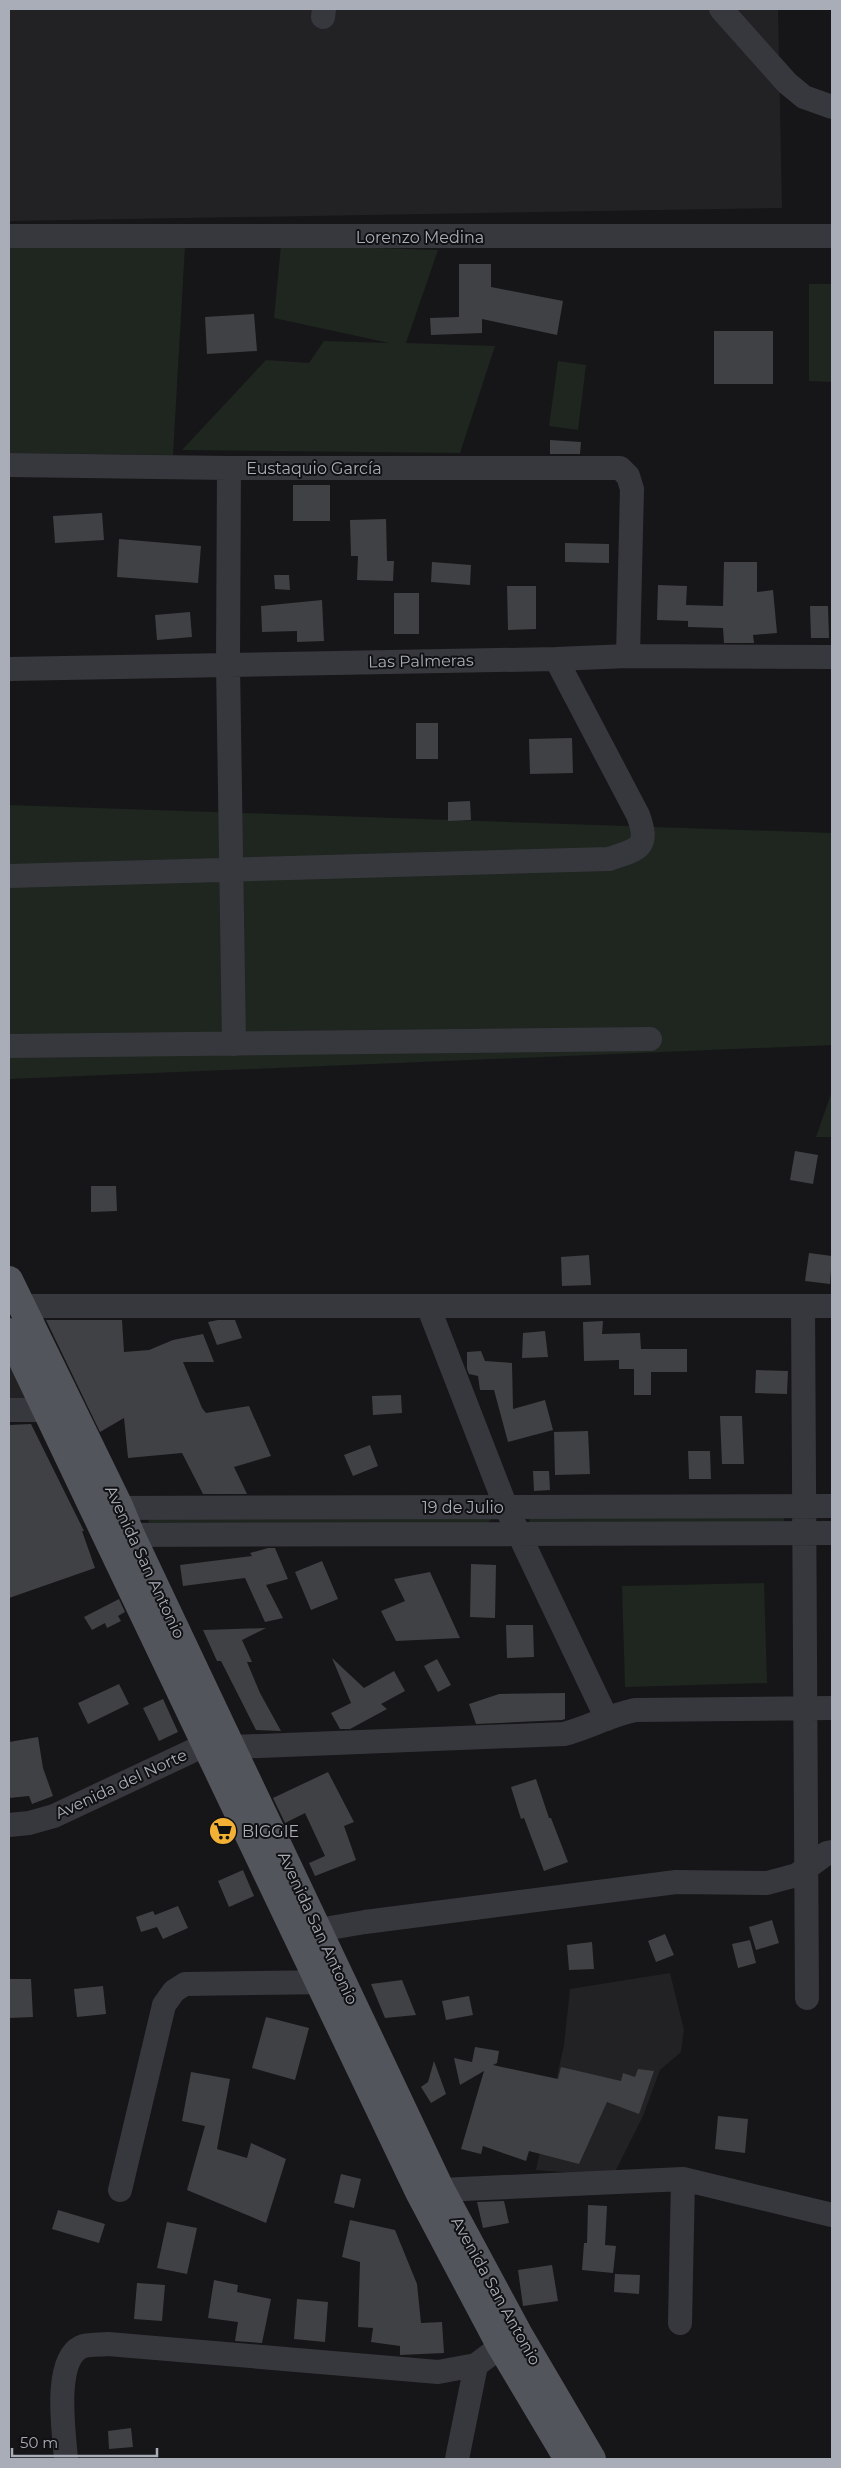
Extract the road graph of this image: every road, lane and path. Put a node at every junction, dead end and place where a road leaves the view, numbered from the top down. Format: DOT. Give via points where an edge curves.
graph roads {
  1 [pos="721,9"];
  2 [pos="832,107"];
  3 [pos="9,236"];
  4 [pos="832,236"];
  5 [pos="9,465"];
  6 [pos="229,468"];
  7 [pos="628,656"];
  8 [pos="832,657"];
  9 [pos="556,660"];
  10 [pos="228,664"];
  11 [pos="9,669"];
  12 [pos="231,869"];
  13 [pos="9,876"];
  14 [pos="650,1040"];
  15 [pos="234,1044"];
  16 [pos="9,1046"];
  17 [pos="9,1280"];
  18 [pos="22,1306"];
  19 [pos="428,1306"];
  20 [pos="803,1306"];
  21 [pos="832,1306"];
  22 [pos="9,1332"];
  23 [pos="9,1410"];
  24 [pos="59,1410"];
  25 [pos="803,1506"];
  26 [pos="832,1506"];
  27 [pos="506,1507"];
  28 [pos="107,1508"];
  29 [pos="832,1533"];
  30 [pos="519,1534"];
  31 [pos="803,1534"];
  32 [pos="119,1535"];
  33 [pos="806,1708"];
  34 [pos="832,1708"];
  35 [pos="607,1719"];
  36 [pos="220,1746"];
  37 [pos="9,1825"];
  38 [pos="832,1852"];
  39 [pos="806,1870"];
  40 [pos="308,1932"];
  41 [pos="331,1982"];
  42 [pos="807,1998"];
  43 [pos="683,2179"];
  44 [pos="120,2190"];
  45 [pos="441,2190"];
  46 [pos="832,2215"];
  47 [pos="680,2323"];
  48 [pos="509,2339"];
  49 [pos="476,2365"];
  50 [pos="66,2459"];
  51 [pos="458,2459"];
  52 [pos="568,2459"];
  53 [pos="592,2459"];
  1 -- 2 [label="street" via="787,83 804,97"];
  3 -- 4 [label="street, Lorenzo Medina"];
  5 -- 6 [label="street, Eustaquio García"];
  6 -- 7 [label="street, Eustaquio García" via="620,468 628,476 632,490"];
  6 -- 10 [label="street"];
  7 -- 8 [label="street, Las Palmeras"];
  7 -- 9 [label="street, Las Palmeras"];
  9 -- 10 [label="street, Las Palmeras"];
  9 -- 12 [label="street" via="638,814 644,832 638,850 609,859"];
  10 -- 11 [label="street, Las Palmeras"];
  10 -- 12 [label="street"];
  12 -- 13 [label="street"];
  12 -- 15 [label="street"];
  14 -- 15 [label="street"];
  15 -- 16 [label="street"];
  17 -- 18 [label="main road, Avenida San Antonio"];
  18 -- 19 [label="street"];
  18 -- 24 [label="main road, Avenida San Antonio"];
  19 -- 20 [label="street"];
  19 -- 27 [label="street"];
  20 -- 21 [label="street"];
  20 -- 25 [label="street"];
  22 -- 24 [label="main road, Avenida San Antonio"];
  23 -- 24 [label="street"];
  24 -- 28 [label="main road, Avenida San Antonio"];
  25 -- 26 [label="street, 19 de Julio"];
  25 -- 27 [label="street, 19 de Julio"];
  25 -- 31 [label="street"];
  27 -- 28 [label="street, 19 de Julio"];
  27 -- 30 [label="street"];
  28 -- 32 [label="main road, Avenida San Antonio"];
  29 -- 31 [label="street, 19 de Julio"];
  30 -- 31 [label="street, 19 de Julio"];
  30 -- 32 [label="street, 19 de Julio"];
  30 -- 35 [label="street"];
  31 -- 33 [label="street"];
  32 -- 36 [label="main road, Avenida San Antonio"];
  33 -- 34 [label="street"];
  33 -- 35 [label="street" via="665,1709 622,1713"];
  33 -- 39 [label="street"];
  35 -- 36 [label="street" via="564,1734"];
  36 -- 37 [label="street, Avenida del Norte" via="54,1816 29,1824"];
  36 -- 40 [label="main road, Avenida San Antonio"];
  38 -- 39 [label="street" via="827,1852"];
  39 -- 40 [label="street" via="767,1882 676,1882"];
  39 -- 42 [label="street"];
  40 -- 41 [label="main road, Avenida San Antonio"];
  41 -- 44 [label="street" via="186,1984 174,1991 164,2004"];
  41 -- 45 [label="main road, Avenida San Antonio"];
  41 -- 48 [label="main road, Avenida San Antonio" via="419,2192"];
  43 -- 45 [label="street"];
  43 -- 46 [label="street"];
  43 -- 47 [label="street"];
  45 -- 48 [label="main road, Avenida San Antonio"];
  48 -- 49 [label="street"];
  48 -- 52 [label="main road, Avenida San Antonio"];
  48 -- 53 [label="main road, Avenida San Antonio"];
  49 -- 50 [label="street" via="438,2372 108,2344 81,2347 68,2358 62,2381"];
  49 -- 51 [label="street"];
}
